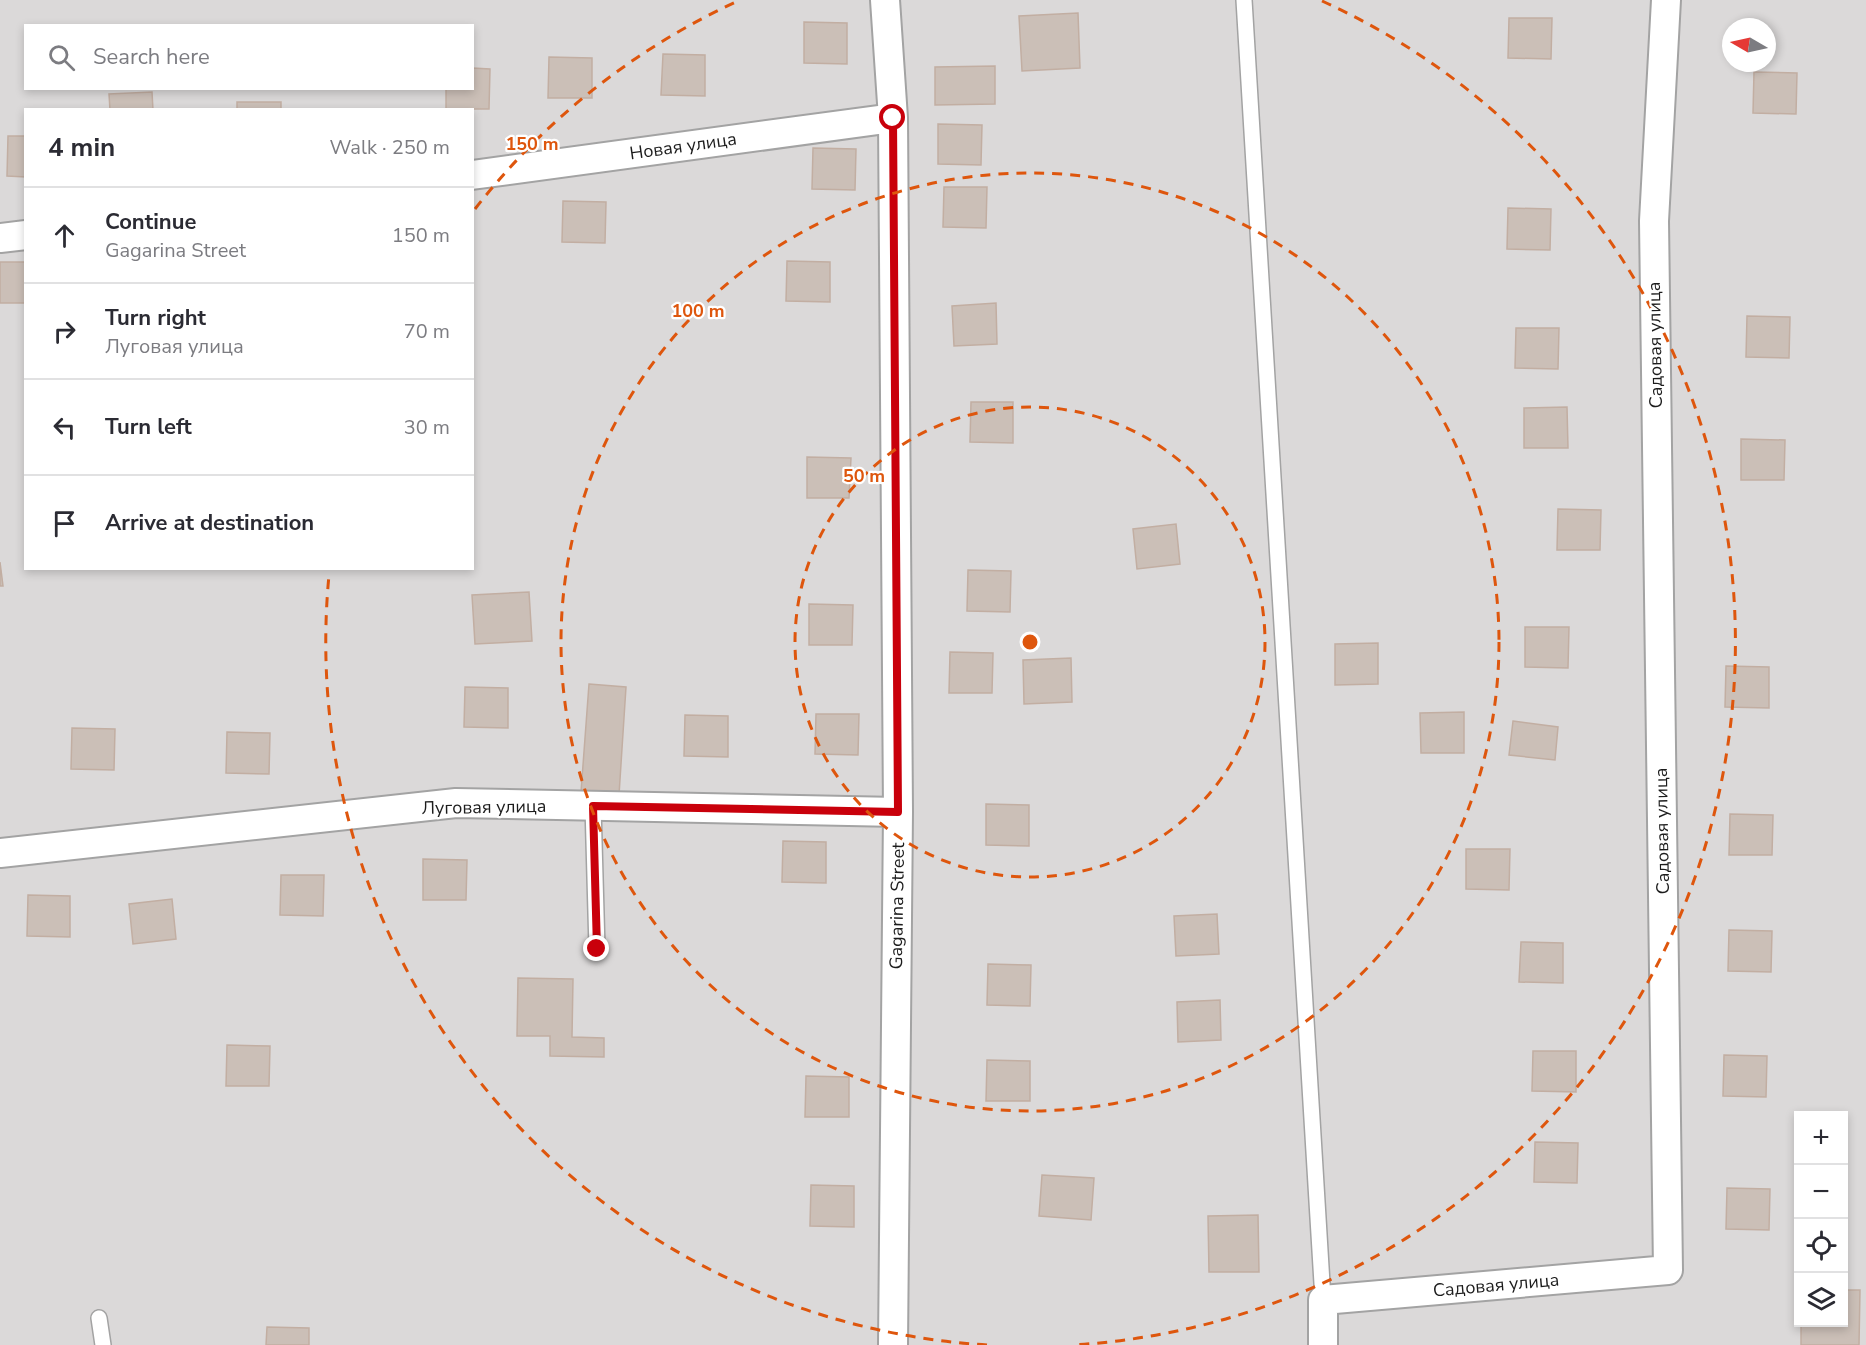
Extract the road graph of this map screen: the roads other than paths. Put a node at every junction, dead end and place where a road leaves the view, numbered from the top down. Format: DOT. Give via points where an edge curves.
graph roads {
  1 [pos="885,0"];
  2 [pos="1244,0"];
  3 [pos="1666,0"];
  4 [pos="893,118"];
  5 [pos="474,175"];
  6 [pos="24,235"];
  7 [pos="0,238"];
  8 [pos="593,806"];
  9 [pos="898,812"];
  10 [pos="0,853"];
  11 [pos="597,949"];
  12 [pos="1323,1300"];
  13 [pos="99,1318"];
  14 [pos="103,1345"];
  15 [pos="893,1345"];
  16 [pos="1323,1345"];
  1 -- 4 [label="street, Gagarina Street"];
  2 -- 12 [label="lane"];
  3 -- 12 [label="street, Садовая улица" via="1654,221 1668,1270"];
  4 -- 5 [label="street, Новая улица"];
  4 -- 9 [label="street, Gagarina Street"];
  6 -- 7 [label="street"];
  8 -- 9 [label="street, Луговая улица"];
  8 -- 10 [label="street, Луговая улица" via="456,803"];
  8 -- 11 [label="lane"];
  9 -- 15 [label="street, Gagarina Street"];
  12 -- 16 [label="street"];
  13 -- 14 [label="lane"];
}
